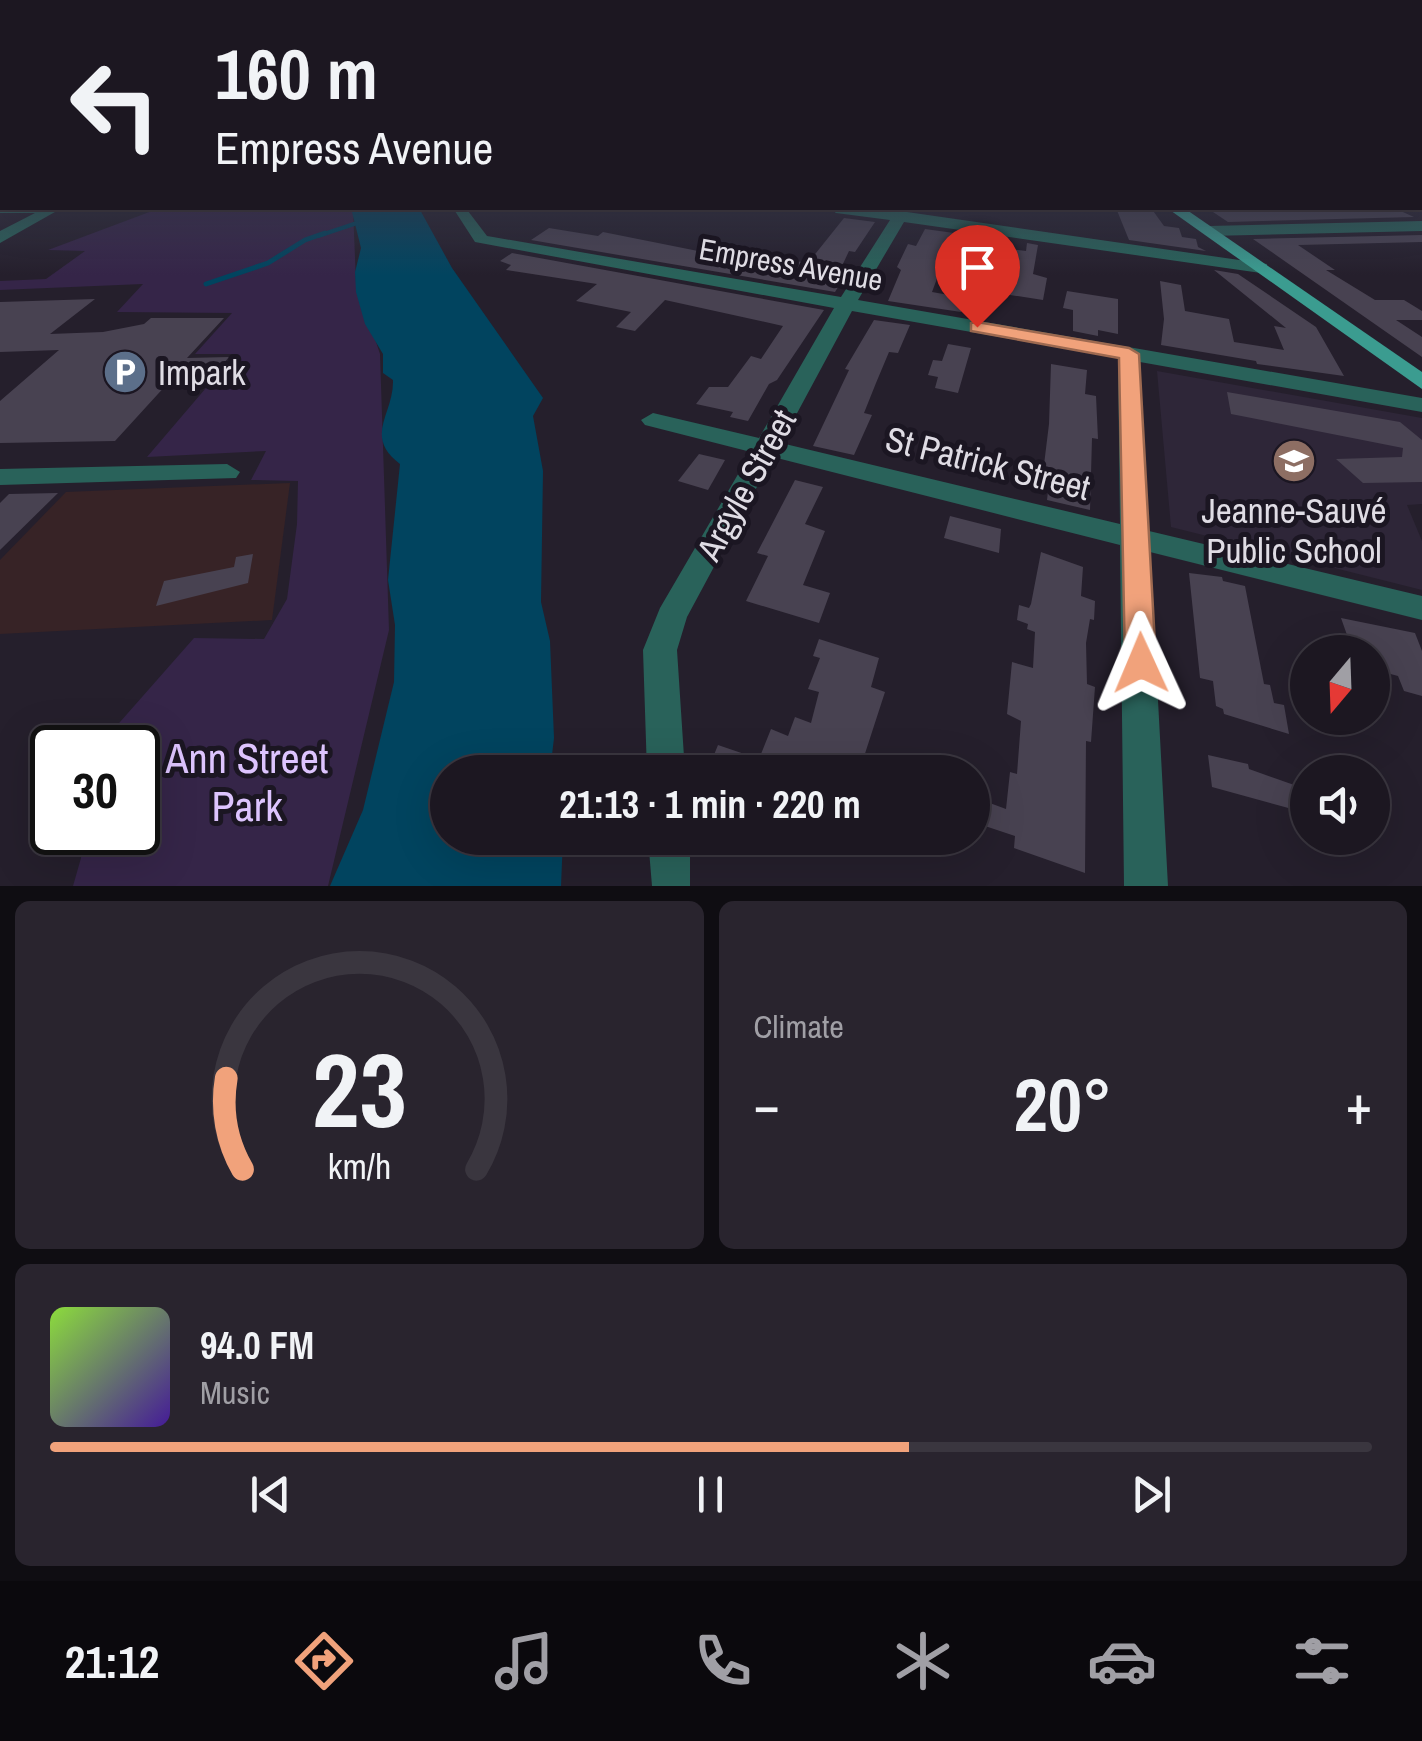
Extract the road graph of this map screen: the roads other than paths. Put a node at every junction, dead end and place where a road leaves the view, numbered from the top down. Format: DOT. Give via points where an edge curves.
graph roads {
  1 [pos="50,210"];
  2 [pos="462,210"];
  3 [pos="852,210"];
  4 [pos="1179,210"];
  5 [pos="950,215"];
  6 [pos="900,216"];
  7 [pos="1422,226"];
  8 [pos="1209,231"];
  9 [pos="0,238"];
  10 [pos="1261,268"];
  11 [pos="846,304"];
  12 [pos="1129,354"];
  13 [pos="1422,382"];
  14 [pos="1422,406"];
  15 [pos="653,420"];
  16 [pos="768,448"];
  17 [pos="227,472"];
  18 [pos="0,478"];
  19 [pos="1138,539"];
  20 [pos="1422,608"];
  21 [pos="665,755"];
  22 [pos="1146,886"];
  1 -- 9 [label="street"];
  2 -- 11 [label="street, Empress Avenue" via="481,238 494,242"];
  3 -- 6 [label="street"];
  4 -- 8 [label="main road"];
  5 -- 6 [label="street"];
  5 -- 10 [label="street"];
  6 -- 11 [label="street, Argyle Street"];
  7 -- 8 [label="street"];
  8 -- 10 [label="main road"];
  10 -- 13 [label="main road"];
  11 -- 12 [label="street, Empress Avenue"];
  11 -- 16 [label="street, Argyle Street"];
  12 -- 14 [label="street, Empress Avenue"];
  12 -- 19 [label="street"];
  15 -- 16 [label="street, St Patrick Street"];
  16 -- 19 [label="street, St Patrick Street"];
  16 -- 21 [label="street, Argyle Street" via="671,618 660,650"];
  17 -- 18 [label="street"];
  19 -- 20 [label="street, St Patrick Street"];
  19 -- 22 [label="street"];
}
